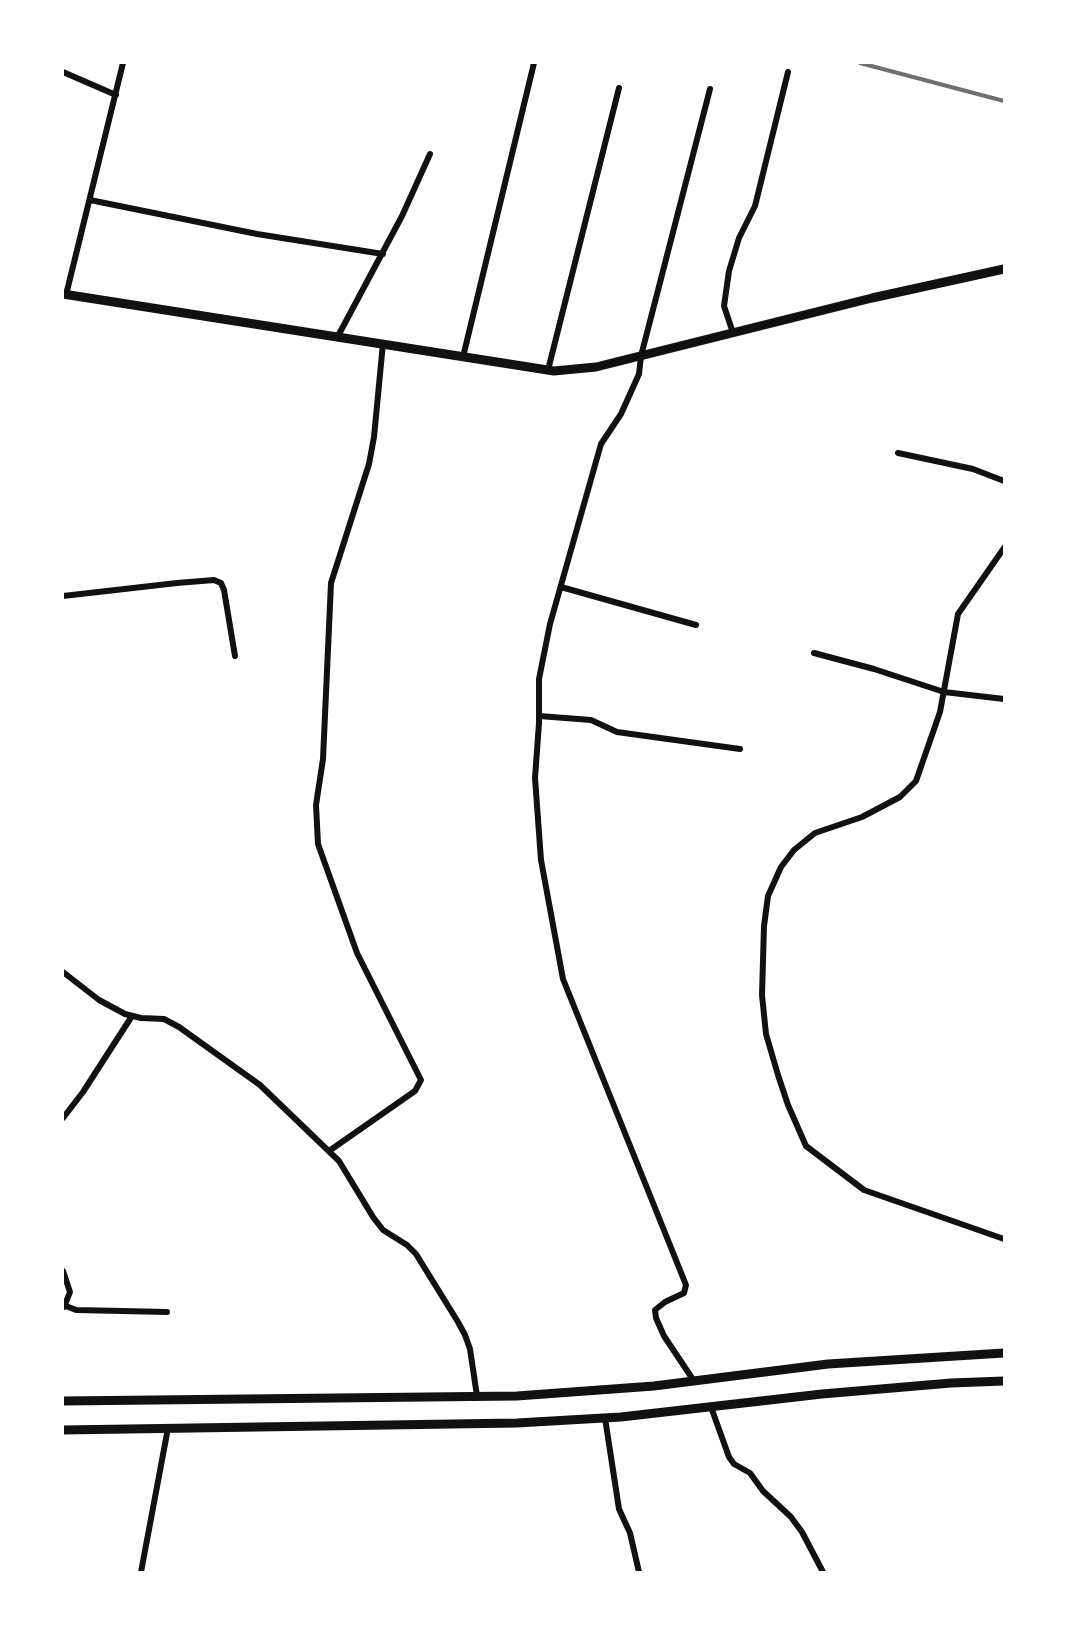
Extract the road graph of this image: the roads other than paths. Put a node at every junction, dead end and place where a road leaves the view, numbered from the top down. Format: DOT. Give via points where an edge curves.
graph roads {
  1 [pos="123,63"];
  2 [pos="534,63"];
  3 [pos="63,72"];
  4 [pos="788,72"];
  5 [pos="619,88"];
  6 [pos="710,89"];
  7 [pos="116,95"];
  8 [pos="430,154"];
  9 [pos="90,200"];
  10 [pos="382,254"];
  11 [pos="1004,269"];
  12 [pos="65,294"];
  13 [pos="733,333"];
  14 [pos="338,336"];
  15 [pos="383,344"];
  16 [pos="641,356"];
  17 [pos="463,357"];
  18 [pos="548,370"];
  19 [pos="898,453"];
  20 [pos="1004,481"];
  21 [pos="1004,548"];
  22 [pos="561,587"];
  23 [pos="63,596"];
  24 [pos="696,625"];
  25 [pos="814,653"];
  26 [pos="235,656"];
  27 [pos="944,692"];
  28 [pos="1004,699"];
  29 [pos="539,716"];
  30 [pos="740,749"];
  31 [pos="63,972"];
  32 [pos="132,1016"];
  33 [pos="63,1118"];
  34 [pos="329,1151"];
  35 [pos="1004,1239"];
  36 [pos="63,1271"];
  37 [pos="64,1307"];
  38 [pos="167,1312"];
  39 [pos="1004,1353"];
  40 [pos="694,1381"];
  41 [pos="1004,1381"];
  42 [pos="477,1396"];
  43 [pos="63,1401"];
  44 [pos="711,1407"];
  45 [pos="605,1418"];
  46 [pos="168,1428"];
  47 [pos="63,1430"];
  48 [pos="141,1572"];
  49 [pos="639,1572"];
  50 [pos="823,1572"];
  1 -- 7 [label="street"];
  2 -- 17 [label="street"];
  3 -- 7 [label="street"];
  4 -- 13 [label="street" via="755,206 729,271 724,306"];
  5 -- 18 [label="street"];
  6 -- 16 [label="street"];
  7 -- 9 [label="street"];
  8 -- 10 [label="street"];
  9 -- 10 [label="street" via="256,234"];
  9 -- 12 [label="street"];
  10 -- 14 [label="street"];
  11 -- 13 [label="street"];
  12 -- 14 [label="street"];
  13 -- 16 [label="street"];
  14 -- 15 [label="street"];
  15 -- 17 [label="street"];
  15 -- 34 [label="street" via="369,464 331,583 317,836 357,953 421,1080 415,1091"];
  16 -- 18 [label="street" via="596,367"];
  16 -- 22 [label="street" via="639,374 621,414 601,444"];
  17 -- 18 [label="street"];
  19 -- 20 [label="street" via="973,469"];
  21 -- 27 [label="street" via="958,614"];
  22 -- 24 [label="street"];
  22 -- 29 [label="street" via="539,679"];
  23 -- 26 [label="street" via="214,580 221,583"];
  25 -- 27 [label="street"];
  27 -- 28 [label="street"];
  27 -- 35 [label="street" via="916,781 900,797 862,817 815,833 781,867 768,896 764,926 762,995 766,1034 788,1105 806,1146 864,1190"];
  29 -- 30 [label="street" via="591,720 617,732"];
  29 -- 40 [label="street" via="535,778 541,860 563,979 686,1284 684,1293 655,1310 664,1336"];
  31 -- 32 [label="street" via="99,1000"];
  32 -- 33 [label="street"];
  32 -- 34 [label="street" via="164,1019 179,1027 260,1085"];
  34 -- 42 [label="street" via="383,1230 416,1254 458,1322 470,1349"];
  36 -- 37 [label="street" via="70,1292"];
  37 -- 38 [label="street"];
  39 -- 40 [label="street" via="828,1364"];
  40 -- 42 [label="street"];
  41 -- 44 [label="street" via="822,1394"];
  42 -- 43 [label="street"];
  44 -- 45 [label="street"];
  44 -- 50 [label="street" via="729,1457 750,1473 791,1517"];
  45 -- 46 [label="street"];
  45 -- 49 [label="street" via="619,1509 630,1533"];
  46 -- 47 [label="street"];
  46 -- 48 [label="street"];
}
